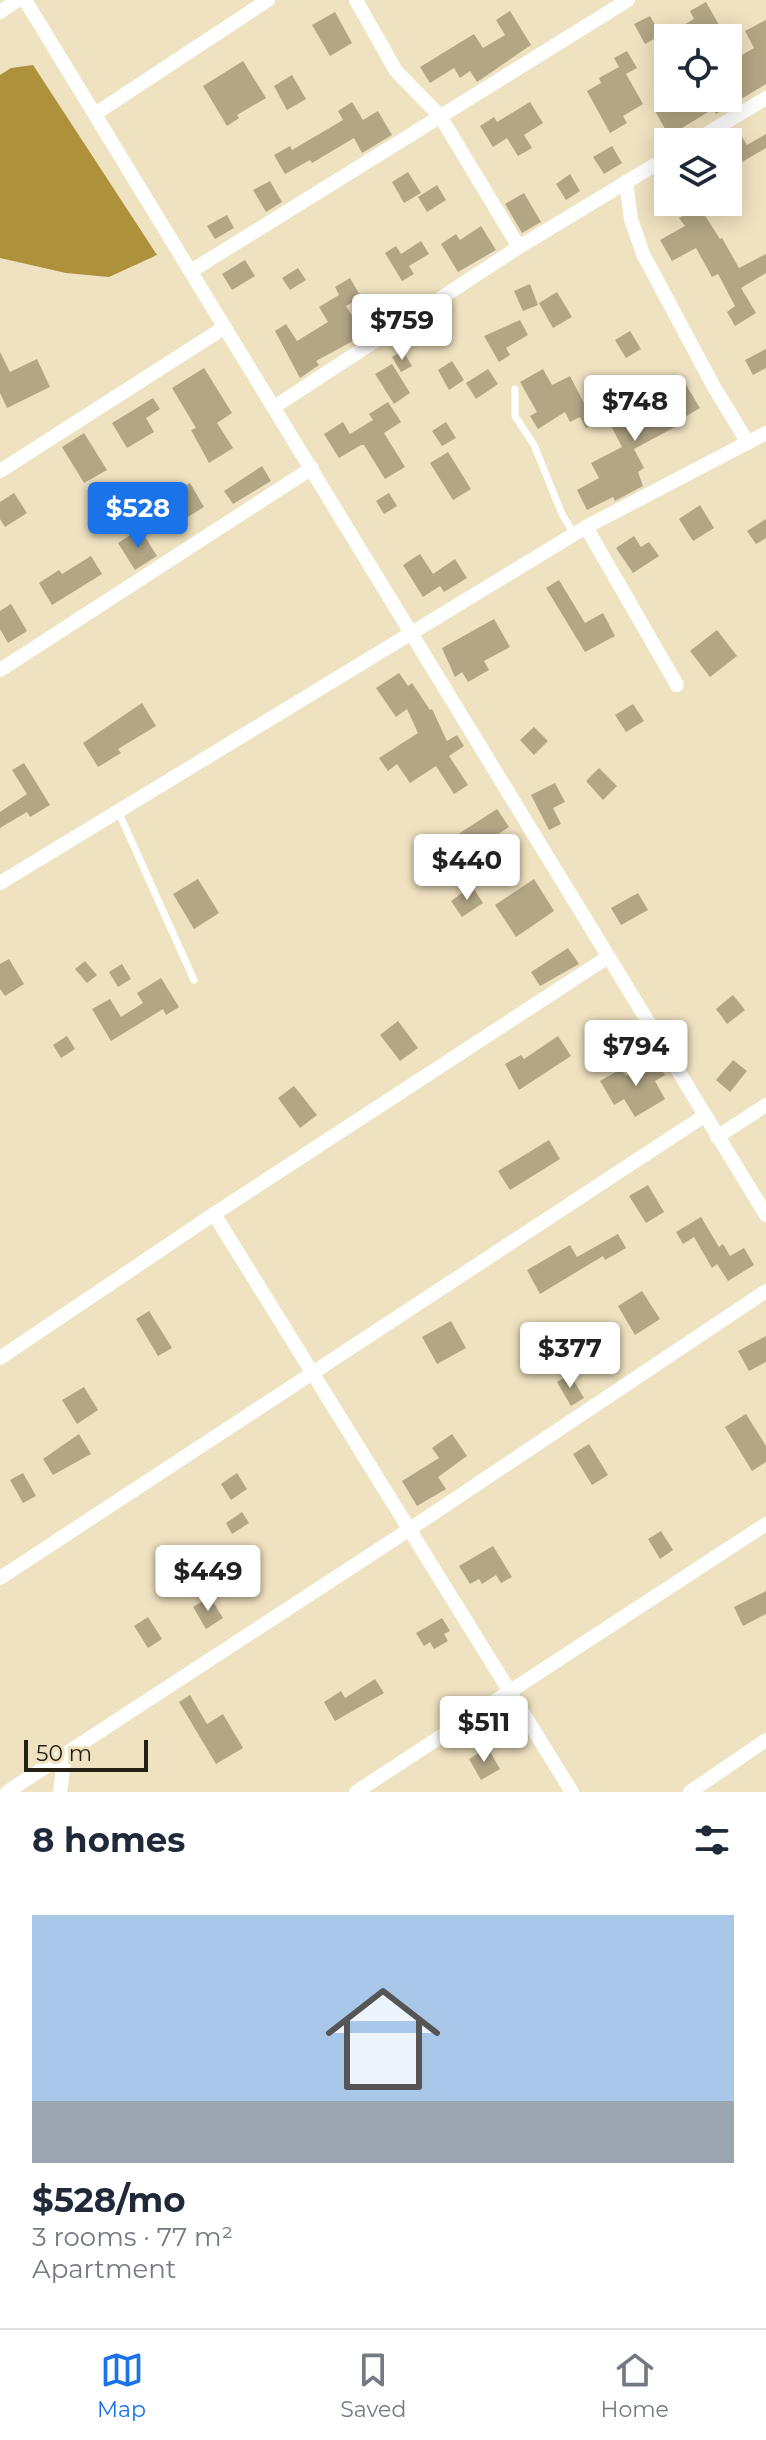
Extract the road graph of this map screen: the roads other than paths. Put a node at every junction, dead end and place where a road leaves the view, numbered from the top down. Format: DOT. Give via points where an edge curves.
graph roads {
  1 [pos="18,0"];
  2 [pos="25,0"];
  3 [pos="268,0"];
  4 [pos="356,0"];
  5 [pos="628,0"];
  6 [pos="0,12"];
  7 [pos="766,98"];
  8 [pos="95,114"];
  9 [pos="440,116"];
  10 [pos="716,128"];
  11 [pos="654,165"];
  12 [pos="626,182"];
  13 [pos="519,247"];
  14 [pos="191,271"];
  15 [pos="225,327"];
  16 [pos="515,389"];
  17 [pos="274,407"];
  18 [pos="760,441"];
  19 [pos="312,468"];
  20 [pos="0,471"];
  21 [pos="580,530"];
  22 [pos="411,632"];
  23 [pos="0,670"];
  24 [pos="677,685"];
  25 [pos="118,811"];
  26 [pos="0,883"];
  27 [pos="608,957"];
  28 [pos="194,980"];
  29 [pos="766,1105"];
  30 [pos="704,1116"];
  31 [pos="717,1137"];
  32 [pos="214,1214"];
  33 [pos="766,1215"];
  34 [pos="766,1291"];
  35 [pos="0,1358"];
  36 [pos="313,1373"];
  37 [pos="766,1524"];
  38 [pos="410,1529"];
  39 [pos="0,1578"];
  40 [pos="510,1691"];
  41 [pos="766,1740"];
  42 [pos="65,1754"];
  43 [pos="7,1792"];
  44 [pos="60,1792"];
  45 [pos="356,1792"];
  46 [pos="572,1792"];
  47 [pos="690,1792"];
  1 -- 6 [label="street"];
  2 -- 8 [label="street"];
  3 -- 8 [label="street"];
  4 -- 9 [label="street" via="396,71"];
  5 -- 9 [label="street"];
  7 -- 10 [label="street"];
  8 -- 14 [label="street"];
  9 -- 13 [label="street"];
  9 -- 14 [label="street"];
  11 -- 12 [label="street"];
  12 -- 13 [label="street"];
  12 -- 18 [label="street" via="643,254 714,387"];
  13 -- 17 [label="street"];
  14 -- 15 [label="street"];
  15 -- 17 [label="street"];
  15 -- 20 [label="street"];
  16 -- 21 [label="lane" via="515,416 534,445 562,514"];
  17 -- 19 [label="street"];
  18 -- 21 [label="street"];
  19 -- 22 [label="street"];
  19 -- 23 [label="street"];
  21 -- 22 [label="street"];
  21 -- 24 [label="street"];
  22 -- 25 [label="street"];
  22 -- 27 [label="street"];
  25 -- 26 [label="street"];
  25 -- 28 [label="lane"];
  27 -- 30 [label="street"];
  27 -- 32 [label="street"];
  29 -- 31 [label="street"];
  30 -- 31 [label="street"];
  30 -- 36 [label="street"];
  31 -- 33 [label="street"];
  32 -- 35 [label="street"];
  32 -- 36 [label="street"];
  34 -- 38 [label="street"];
  36 -- 38 [label="street"];
  36 -- 39 [label="street"];
  37 -- 40 [label="street"];
  38 -- 40 [label="street"];
  38 -- 42 [label="street"];
  40 -- 45 [label="street"];
  40 -- 46 [label="street"];
  41 -- 47 [label="street"];
  42 -- 43 [label="street"];
  42 -- 44 [label="street"];
}
